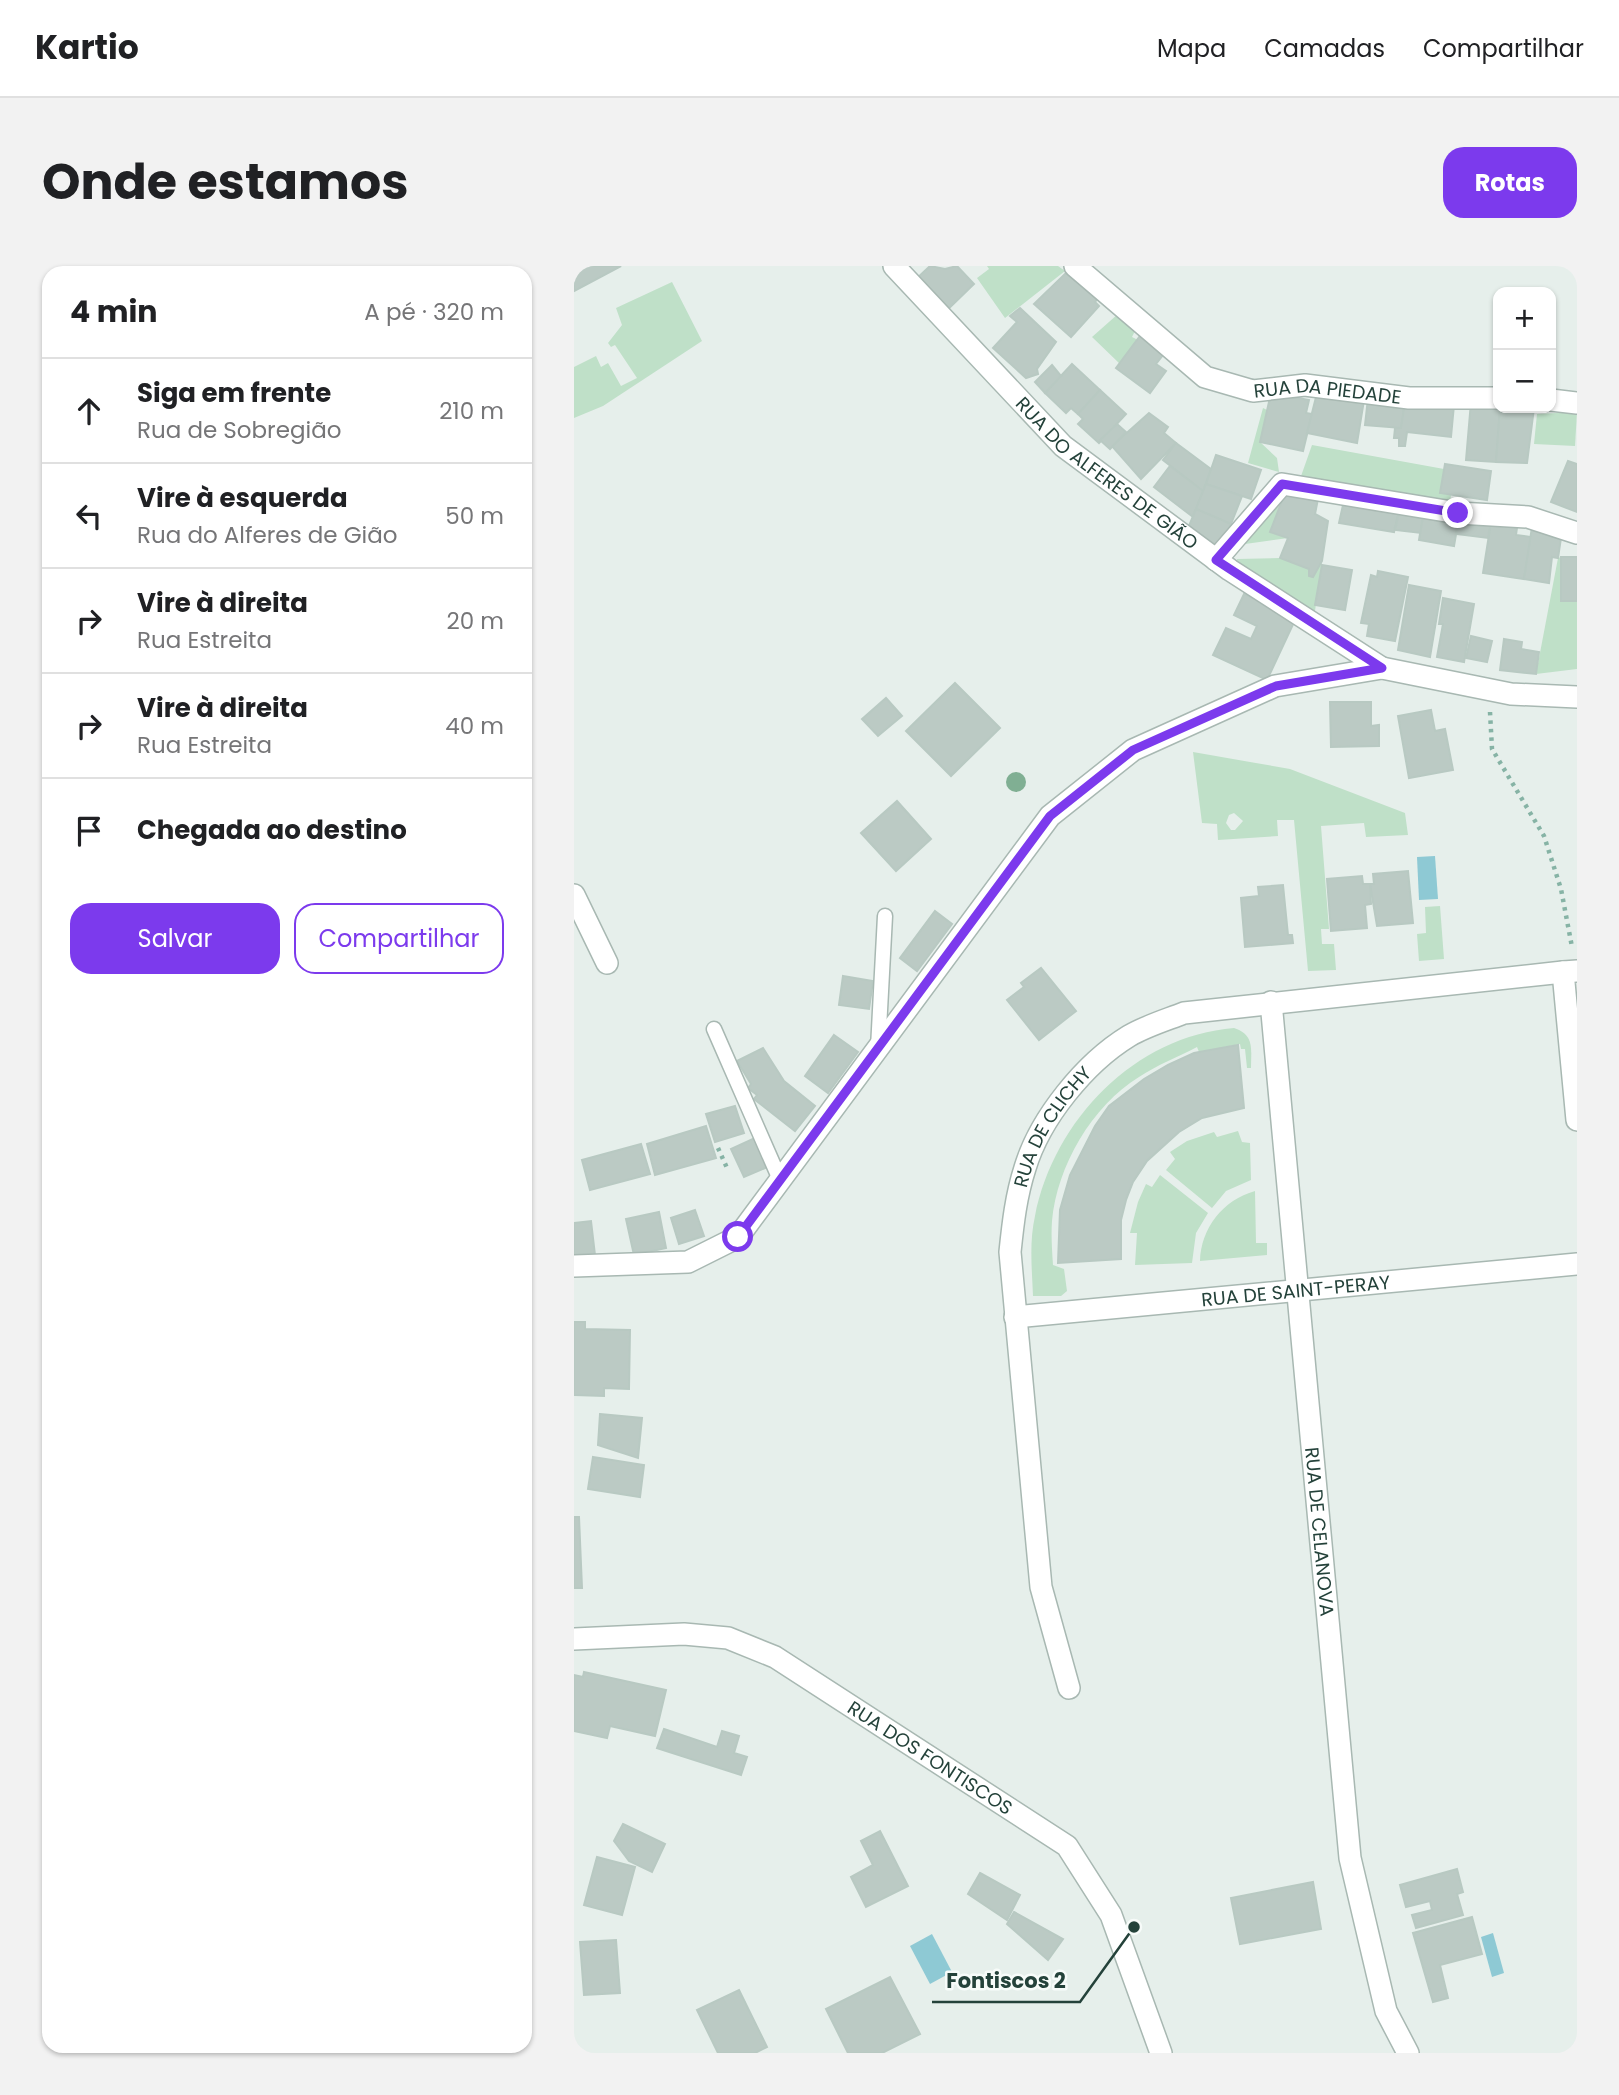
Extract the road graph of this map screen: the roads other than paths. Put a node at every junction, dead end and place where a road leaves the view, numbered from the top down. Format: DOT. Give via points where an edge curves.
graph roads {
  1 [pos="894,266"];
  2 [pos="1075,266"];
  3 [pos="1493,398"];
  4 [pos="1556,401"];
  5 [pos="1577,403"];
  6 [pos="1577,533"];
  7 [pos="1216,560"];
  8 [pos="1382,668"];
  9 [pos="1577,697"];
  10 [pos="574,895"];
  11 [pos="885,916"];
  12 [pos="607,963"];
  13 [pos="1571,966"];
  14 [pos="1271,1002"];
  15 [pos="714,1029"];
  16 [pos="878,1050"];
  17 [pos="1577,1120"];
  18 [pos="781,1182"];
  19 [pos="1577,1264"];
  20 [pos="574,1266"];
  21 [pos="1296,1290"];
  22 [pos="1015,1317"];
  23 [pos="574,1639"];
  24 [pos="1069,1688"];
  25 [pos="1161,2053"];
  26 [pos="1408,2053"];
  1 -- 7 [label="street, RUA DO ALFERES DE GIÃO" via="1063,446"];
  2 -- 3 [label="street, RUA DA PIEDADE" via="1205,377 1253,391 1305,385 1409,398"];
  4 -- 5 [label="street"];
  6 -- 7 [label="street" via="1528,517 1458,513 1282,484"];
  7 -- 8 [label="street, RUA DO ALFERES DE GIÃO"];
  8 -- 9 [label="street" via="1511,694"];
  8 -- 16 [label="street" via="1276,686 1133,750 1050,816"];
  10 -- 12 [label="street"];
  11 -- 16 [label="lane"];
  13 -- 14 [label="street, RUA DE CLICHY"];
  13 -- 17 [label="street"];
  14 -- 21 [label="street, RUA DE CELANOVA"];
  14 -- 22 [label="street, RUA DE CLICHY" via="1184,1013 1130,1036 1074,1086 1046,1123 1015,1203 1010,1252"];
  15 -- 18 [label="lane"];
  16 -- 18 [label="street"];
  18 -- 20 [label="street" via="738,1237 688,1262"];
  19 -- 21 [label="street, RUA DE SAINT-PERAY"];
  21 -- 22 [label="street, RUA DE SAINT-PERAY"];
  21 -- 26 [label="street, RUA DE CELANOVA" via="1350,1858 1386,2011"];
  22 -- 24 [label="street, RUA DE CLICHY" via="1041,1587"];
  23 -- 25 [label="street, RUA DOS FONTISCOS" via="684,1634 728,1638 775,1657 1067,1846 1111,1915"];
}
